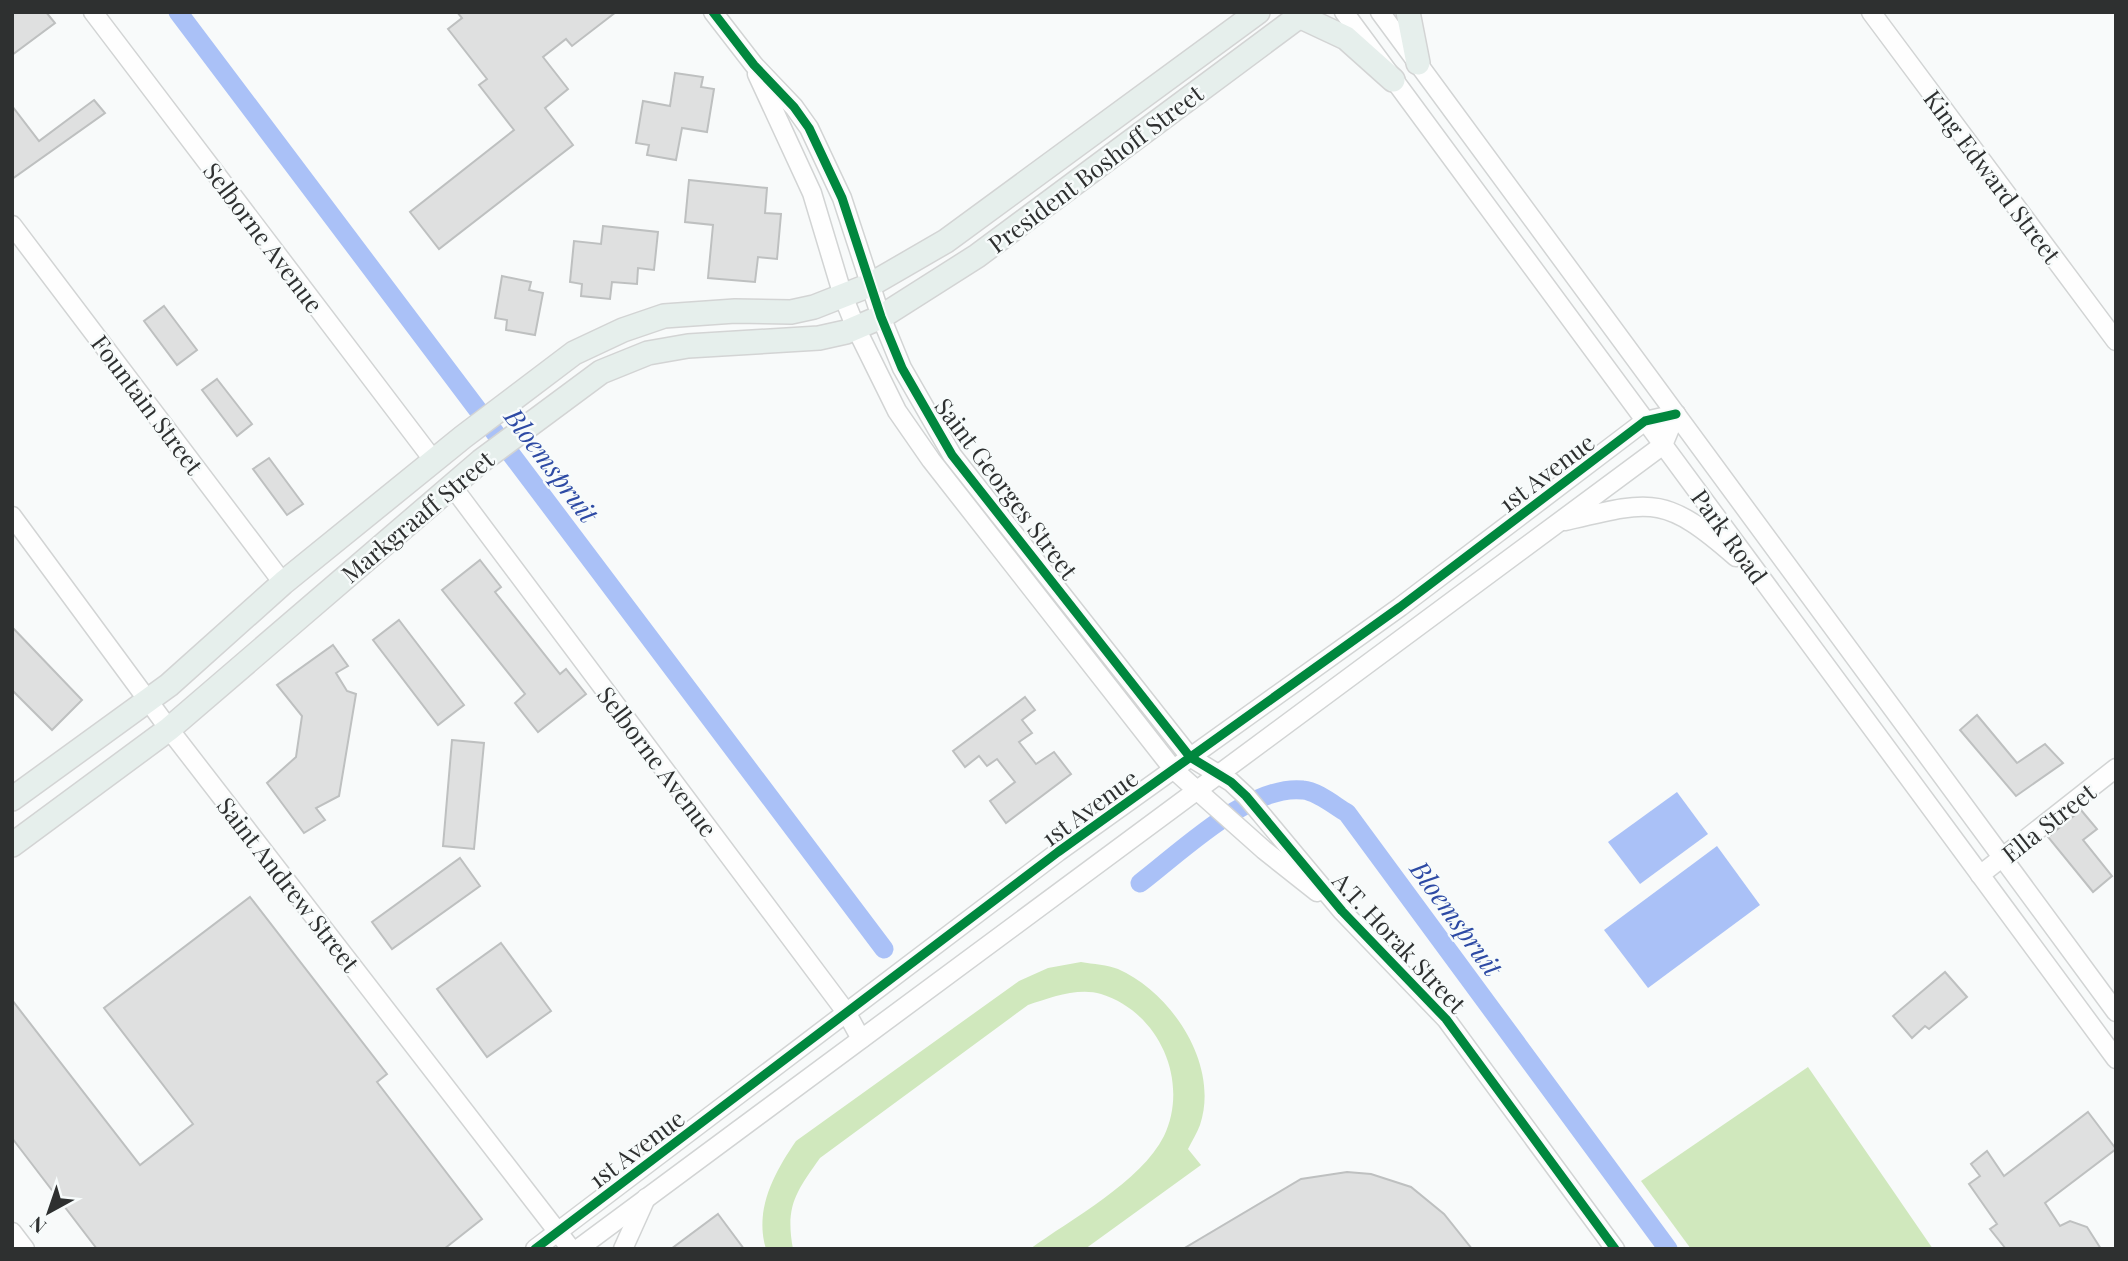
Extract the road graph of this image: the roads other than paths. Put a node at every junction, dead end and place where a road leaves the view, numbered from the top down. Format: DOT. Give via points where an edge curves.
graph roads {
  1 [pos="93,12"];
  2 [pos="713,12"];
  3 [pos="1258,12"];
  4 [pos="1343,12"];
  5 [pos="1380,12"];
  6 [pos="1408,12"];
  7 [pos="1871,12"];
  8 [pos="1302,14"];
  9 [pos="1418,63"];
  10 [pos="754,65"];
  11 [pos="1393,80"];
  12 [pos="12,225"];
  13 [pos="870,285"];
  14 [pos="843,296"];
  15 [pos="881,317"];
  16 [pos="856,328"];
  17 [pos="2116,341"];
  18 [pos="1676,414"];
  19 [pos="1645,421"];
  20 [pos="1663,445"];
  21 [pos="434,461"];
  22 [pos="452,486"];
  23 [pos="12,516"];
  24 [pos="1558,523"];
  25 [pos="1762,580"];
  26 [pos="283,583"];
  27 [pos="315,601"];
  28 [pos="149,699"];
  29 [pos="169,729"];
  30 [pos="1190,757"];
  31 [pos="2116,768"];
  32 [pos="1172,769"];
  33 [pos="1217,775"];
  34 [pos="1195,791"];
  35 [pos="12,799"];
  36 [pos="12,845"];
  37 [pos="2002,858"];
  38 [pos="1980,875"];
  39 [pos="1342,911"];
  40 [pos="846,1012"];
  41 [pos="2116,1012"];
  42 [pos="861,1039"];
  43 [pos="2116,1059"];
  44 [pos="646,1198"];
  45 [pos="558,1231"];
  46 [pos="12,1232"];
  47 [pos="24,1249"];
  48 [pos="535,1249"];
  49 [pos="571,1249"];
  50 [pos="578,1249"];
  51 [pos="623,1249"];
  52 [pos="1615,1249"];
  1 -- 21 [label="street, Selborne Avenue"];
  2 -- 10 [label="street, Saint Georges Street"];
  3 -- 13 [label="main road, President Boshoff Street" via="946,241"];
  4 -- 11 [label="street, Park Road"];
  5 -- 9 [label="street, Park Road"];
  6 -- 9 [label="main road"];
  7 -- 17 [label="street, King Edward Street"];
  8 -- 11 [label="main road" via="1346,38"];
  8 -- 15 [label="main road, President Boshoff Street" via="977,256"];
  9 -- 18 [label="street, Park Road"];
  10 -- 13 [label="street, Saint Georges Street" via="794,107 823,155"];
  10 -- 14 [label="street, Saint Georges Street" via="812,193"];
  11 -- 19 [label="street, Park Road"];
  12 -- 26 [label="street, Fountain Street"];
  13 -- 14 [label="main road, Markgraaff Street"];
  13 -- 15 [label="street, Saint Georges Street"];
  14 -- 16 [label="street, Saint Georges Street"];
  14 -- 21 [label="main road, Markgraaff Street" via="791,313 664,316 623,330 574,353"];
  15 -- 16 [label="main road, Markgraaff Street"];
  15 -- 30 [label="street, Saint Georges Street" via="918,400 953,455"];
  16 -- 22 [label="main road, Markgraaff Street" via="819,338 688,346 648,354 601,372"];
  16 -- 32 [label="street, Saint Georges Street" via="897,411 931,460"];
  18 -- 19 [label="street, 1st Avenue"];
  18 -- 20 [label="street"];
  18 -- 37 [label="street, Park Road"];
  19 -- 20 [label="street, Park Road"];
  19 -- 30 [label="street, 1st Avenue" via="1400,607"];
  20 -- 24 [label="street, 1st Avenue"];
  20 -- 25 [label="street, Park Road"];
  21 -- 26 [label="main road, Markgraaff Street"];
  22 -- 27 [label="main road, Markgraaff Street"];
  22 -- 40 [label="street, Selborne Avenue"];
  23 -- 28 [label="street, Saint Andrew Street"];
  24 -- 25 [label="street" via="1638,505 1657,507 1680,514 1706,531"];
  24 -- 33 [label="street, 1st Avenue"];
  25 -- 38 [label="street, Park Road"];
  26 -- 27 [label="main road"];
  26 -- 28 [label="main road, Markgraaff Street"];
  27 -- 29 [label="main road, Markgraaff Street"];
  28 -- 29 [label="street, Saint Andrew Street"];
  28 -- 35 [label="main road, Markgraaff Street"];
  29 -- 36 [label="main road, Markgraaff Street"];
  29 -- 45 [label="street, Saint Andrew Street"];
  30 -- 32 [label="street, 1st Avenue"];
  30 -- 33 [label="street, Saint Georges Street"];
  31 -- 37 [label="street, Ella Street"];
  32 -- 34 [label="street, Saint Georges Street"];
  32 -- 40 [label="street, 1st Avenue"];
  33 -- 34 [label="street, 1st Avenue"];
  33 -- 39 [label="street, A.T. Horak Street" via="1246,796"];
  34 -- 39 [label="street, A.T. Horak Street"];
  34 -- 42 [label="street, 1st Avenue"];
  37 -- 38 [label="street, Ella Street"];
  37 -- 41 [label="street, Park Road"];
  38 -- 43 [label="street, Park Road"];
  39 -- 52 [label="street, A.T. Horak Street" via="1446,1019"];
  40 -- 42 [label="street, Selborne Avenue"];
  40 -- 45 [label="street, 1st Avenue"];
  42 -- 44 [label="street, 1st Avenue"];
  44 -- 50 [label="street, 1st Avenue"];
  44 -- 51 [label="street"];
  45 -- 48 [label="street, 1st Avenue"];
  45 -- 49 [label="street, Saint Andrew Street"];
  46 -- 47 [label="street"];
}
